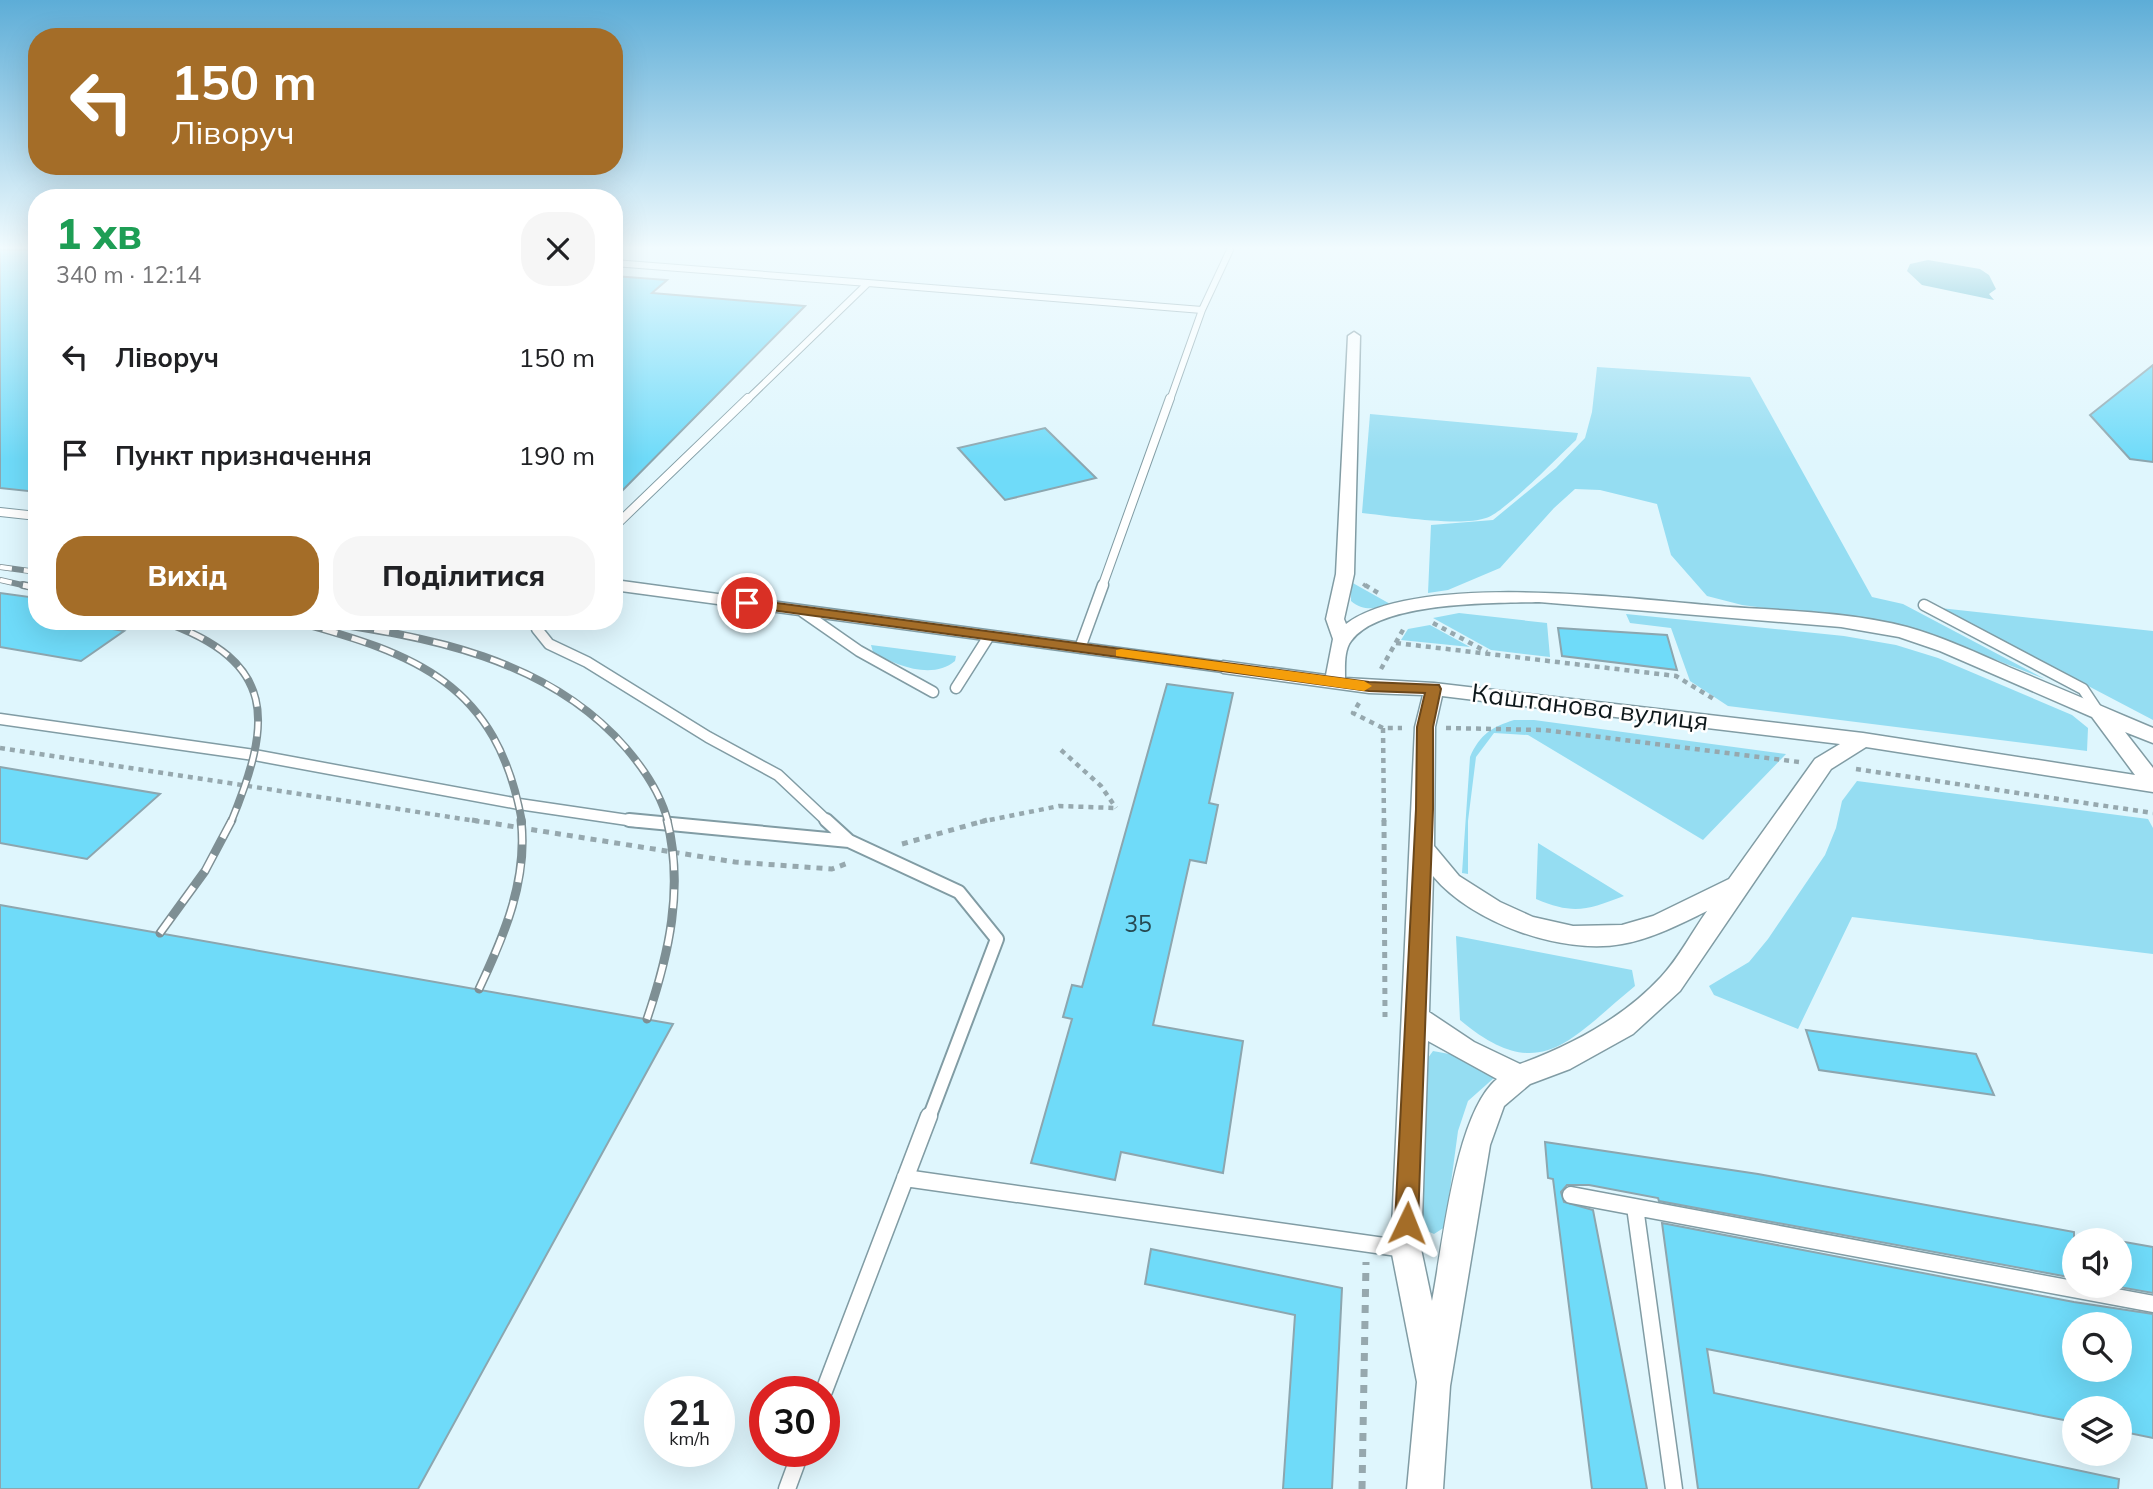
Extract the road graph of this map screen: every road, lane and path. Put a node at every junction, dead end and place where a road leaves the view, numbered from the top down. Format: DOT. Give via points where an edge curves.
graph roads {
  1 [pos="831,319"];
  2 [pos="1199,319"];
  3 [pos="1354,336"];
  4 [pos="0,512"];
  5 [pos="28,515"];
  6 [pos="623,518"];
  7 [pos="623,586"];
  8 [pos="1924,605"];
  9 [pos="800,611"];
  10 [pos="1430,621"];
  11 [pos="1417,625"];
  12 [pos="538,630"];
  13 [pos="989,636"];
  14 [pos="1342,639"];
  15 [pos="1396,643"];
  16 [pos="1080,648"];
  17 [pos="1487,652"];
  18 [pos="1223,667"];
  19 [pos="1377,674"];
  20 [pos="1335,682"];
  21 [pos="956,688"];
  22 [pos="1434,689"];
  23 [pos="933,692"];
  24 [pos="1727,706"];
  25 [pos="1353,713"];
  26 [pos="2099,713"];
  27 [pos="0,719"];
  28 [pos="1425,727"];
  29 [pos="1382,728"];
  30 [pos="2153,736"];
  31 [pos="1863,740"];
  32 [pos="0,748"];
  33 [pos="1061,750"];
  34 [pos="1823,764"];
  35 [pos="2153,784"];
  36 [pos="2153,813"];
  37 [pos="849,841"];
  38 [pos="1422,848"];
  39 [pos="873,854"];
  40 [pos="1737,886"];
  41 [pos="1414,1015"];
  42 [pos="1386,1030"];
  43 [pos="1520,1076"];
  44 [pos="905,1178"];
  45 [pos="1571,1195"];
  46 [pos="1635,1207"];
  47 [pos="1366,1243"];
  48 [pos="1406,1249"];
  49 [pos="2153,1304"];
  50 [pos="830,1376"];
  51 [pos="1433,1386"];
  52 [pos="795,1467"];
  53 [pos="787,1489"];
  54 [pos="1362,1489"];
  55 [pos="1425,1489"];
  56 [pos="1674,1489"];
  1 -- 6 [label="lane"];
  2 -- 16 [label="lane"];
  3 -- 14 [label="street" via="1345,574 1335,619"];
  4 -- 5 [label="lane"];
  7 -- 9 [label="lane"];
  8 -- 26 [label="lane" via="2083,689"];
  9 -- 13 [label="lane"];
  9 -- 23 [label="lane"];
  10 -- 17 [label="path"];
  11 -- 15 [label="path" via="1404,628"];
  12 -- 37 [label="lane" via="549,644 778,775"];
  13 -- 16 [label="lane"];
  13 -- 21 [label="lane"];
  14 -- 20 [label="street"];
  14 -- 26 [label="street" via="1352,628 1379,615 1496,597 1841,621 1903,632 1947,647"];
  15 -- 17 [label="path"];
  15 -- 19 [label="path"];
  16 -- 18 [label="lane"];
  17 -- 24 [label="path" via="1676,676"];
  18 -- 20 [label="street"];
  20 -- 22 [label="street"];
  22 -- 28 [label="street, Каштанова вулиця"];
  22 -- 31 [label="street, Каштанова вулиця"];
  25 -- 29 [label="path"];
  26 -- 30 [label="street"];
  26 -- 35 [label="street"];
  27 -- 37 [label="lane" via="254,755 656,824"];
  28 -- 29 [label="path"];
  28 -- 34 [label="path" via="1544,730 1769,761"];
  28 -- 38 [label="street, Каштанова вулиця"];
  29 -- 42 [label="path"];
  31 -- 34 [label="street, Каштанова вулиця"];
  31 -- 35 [label="street, Каштанова вулиця"];
  32 -- 39 [label="path" via="735,862 832,869"];
  33 -- 39 [label="path" via="1101,786 1116,808 1079,803 1042,806"];
  34 -- 36 [label="path"];
  34 -- 40 [label="street, Каштанова вулиця"];
  37 -- 39 [label="lane"];
  38 -- 40 [label="street, Каштанова вулиця" via="1451,882 1491,908 1527,925 1573,936 1622,935 1661,923"];
  38 -- 41 [label="street, Каштанова вулиця"];
  39 -- 44 [label="lane" via="960,892 996,939"];
  40 -- 43 [label="street, Каштанова вулиця" via="1671,984 1623,1026 1560,1061"];
  41 -- 43 [label="street" via="1436,1035 1476,1059"];
  41 -- 48 [label="street, Каштанова вулиця"];
  43 -- 51 [label="street, Каштанова вулиця" via="1493,1099 1476,1145"];
  44 -- 47 [label="lane"];
  44 -- 50 [label="lane"];
  45 -- 46 [label="lane"];
  46 -- 49 [label="lane"];
  46 -- 56 [label="lane"];
  47 -- 48 [label="lane"];
  47 -- 54 [label="path"];
  48 -- 51 [label="street, Каштанова вулиця"];
  51 -- 55 [label="street, Каштанова вулиця"];
  52 -- 53 [label="lane"];
}
